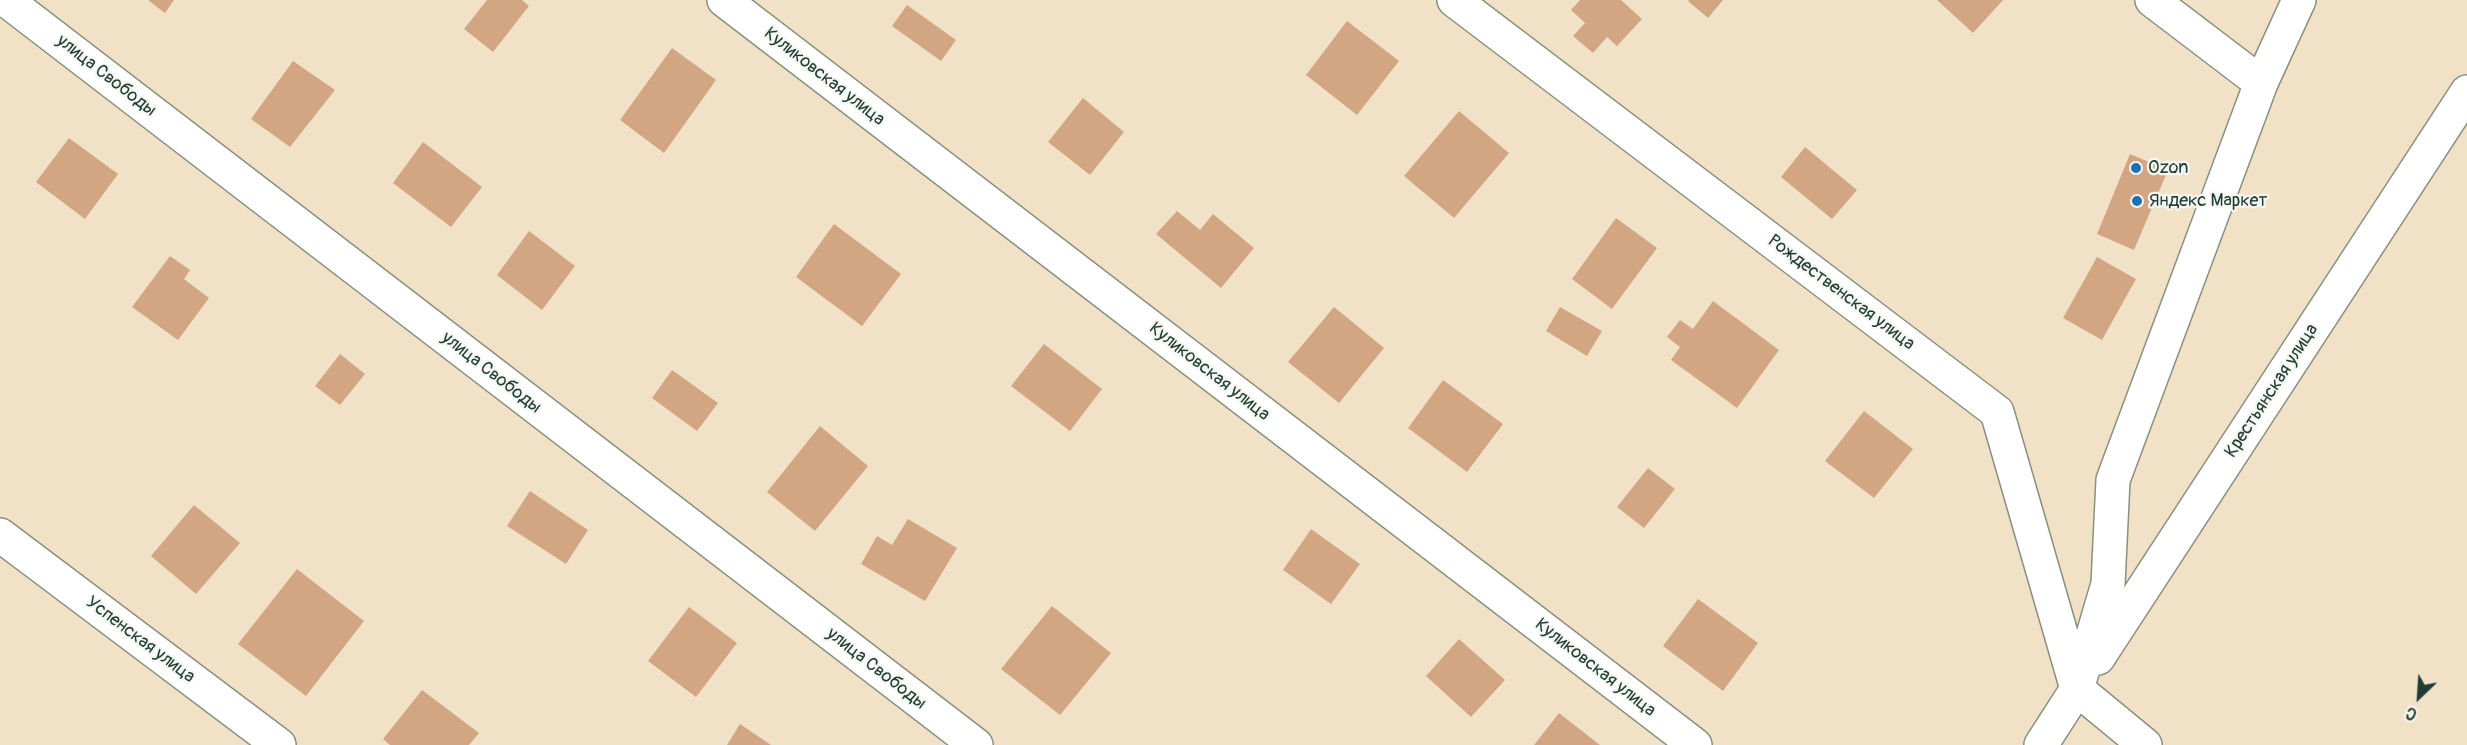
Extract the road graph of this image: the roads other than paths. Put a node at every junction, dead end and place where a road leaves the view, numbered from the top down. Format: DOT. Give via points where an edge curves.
graph roads {
  1 [pos="6,0"];
  2 [pos="724,0"];
  3 [pos="1454,0"];
  4 [pos="2152,0"];
  5 [pos="2299,0"];
  6 [pos="2261,83"];
  7 [pos="2467,92"];
  8 [pos="0,535"];
  9 [pos="2077,689"];
  10 [pos="279,745"];
  11 [pos="976,745"];
  12 [pos="1695,745"];
  13 [pos="2041,745"];
  14 [pos="2145,745"];
  1 -- 11 [label="street, улица Свободы"];
  2 -- 12 [label="street, Куликовская улица"];
  3 -- 9 [label="street, Рождественская улица" via="1997,412"];
  4 -- 6 [label="street"];
  5 -- 6 [label="street"];
  6 -- 9 [label="street" via="2113,480 2108,584"];
  7 -- 9 [label="street, Крестьянская улица"];
  8 -- 10 [label="street, Успенская улица"];
  9 -- 13 [label="street, Крестьянская улица"];
  9 -- 14 [label="street"];
}
